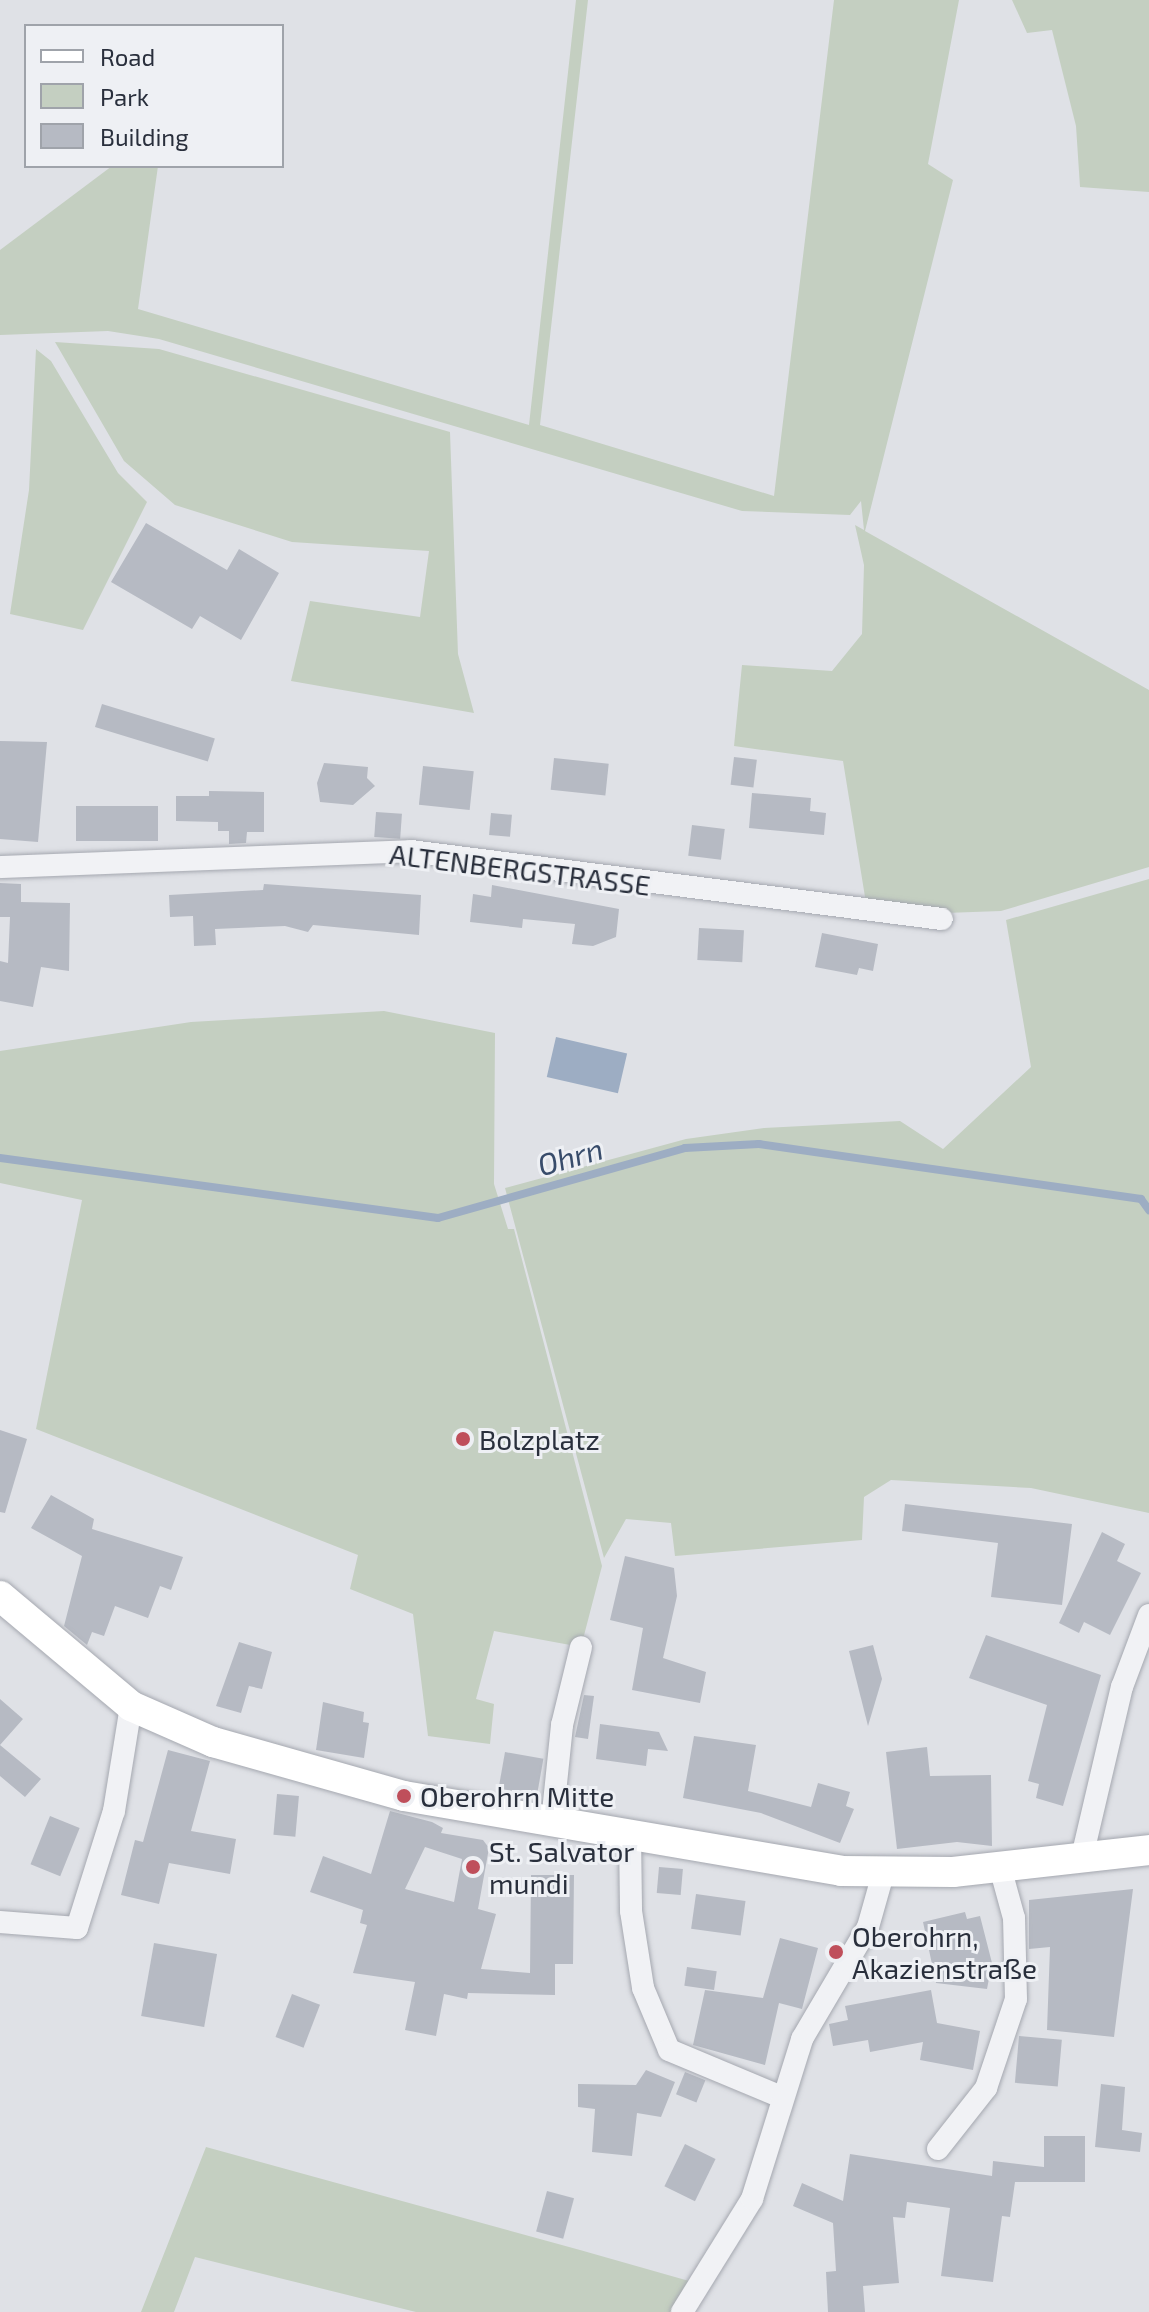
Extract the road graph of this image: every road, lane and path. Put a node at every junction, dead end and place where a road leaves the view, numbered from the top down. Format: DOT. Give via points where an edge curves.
graph roads {
  1 [pos="0,867"];
  2 [pos="942,919"];
  3 [pos="0,1596"];
  4 [pos="1149,1615"];
  5 [pos="581,1647"];
  6 [pos="131,1706"];
  7 [pos="552,1822"];
  8 [pos="630,1836"];
  9 [pos="1149,1850"];
  10 [pos="1082,1857"];
  11 [pos="1000,1867"];
  12 [pos="883,1874"];
  13 [pos="0,1922"];
  14 [pos="779,2096"];
  15 [pos="938,2149"];
  16 [pos="682,2312"];
  1 -- 2 [label="street, ALTENBERGSTRASSE" via="411,851"];
  3 -- 6 [label="main road"];
  4 -- 10 [label="street" via="1122,1687"];
  5 -- 7 [label="street" via="562,1725"];
  6 -- 7 [label="main road" via="213,1742 404,1796"];
  6 -- 13 [label="street" via="114,1811 77,1928"];
  7 -- 8 [label="main road"];
  8 -- 12 [label="main road"];
  8 -- 14 [label="street" via="631,1911 643,1988 669,2050"];
  9 -- 10 [label="main road"];
  10 -- 11 [label="main road"];
  11 -- 12 [label="main road"];
  11 -- 15 [label="street" via="1014,1918 1016,1999 986,2088"];
  12 -- 14 [label="street" via="868,1927 802,2039"];
  14 -- 16 [label="street" via="769,2158 752,2199"];
}
